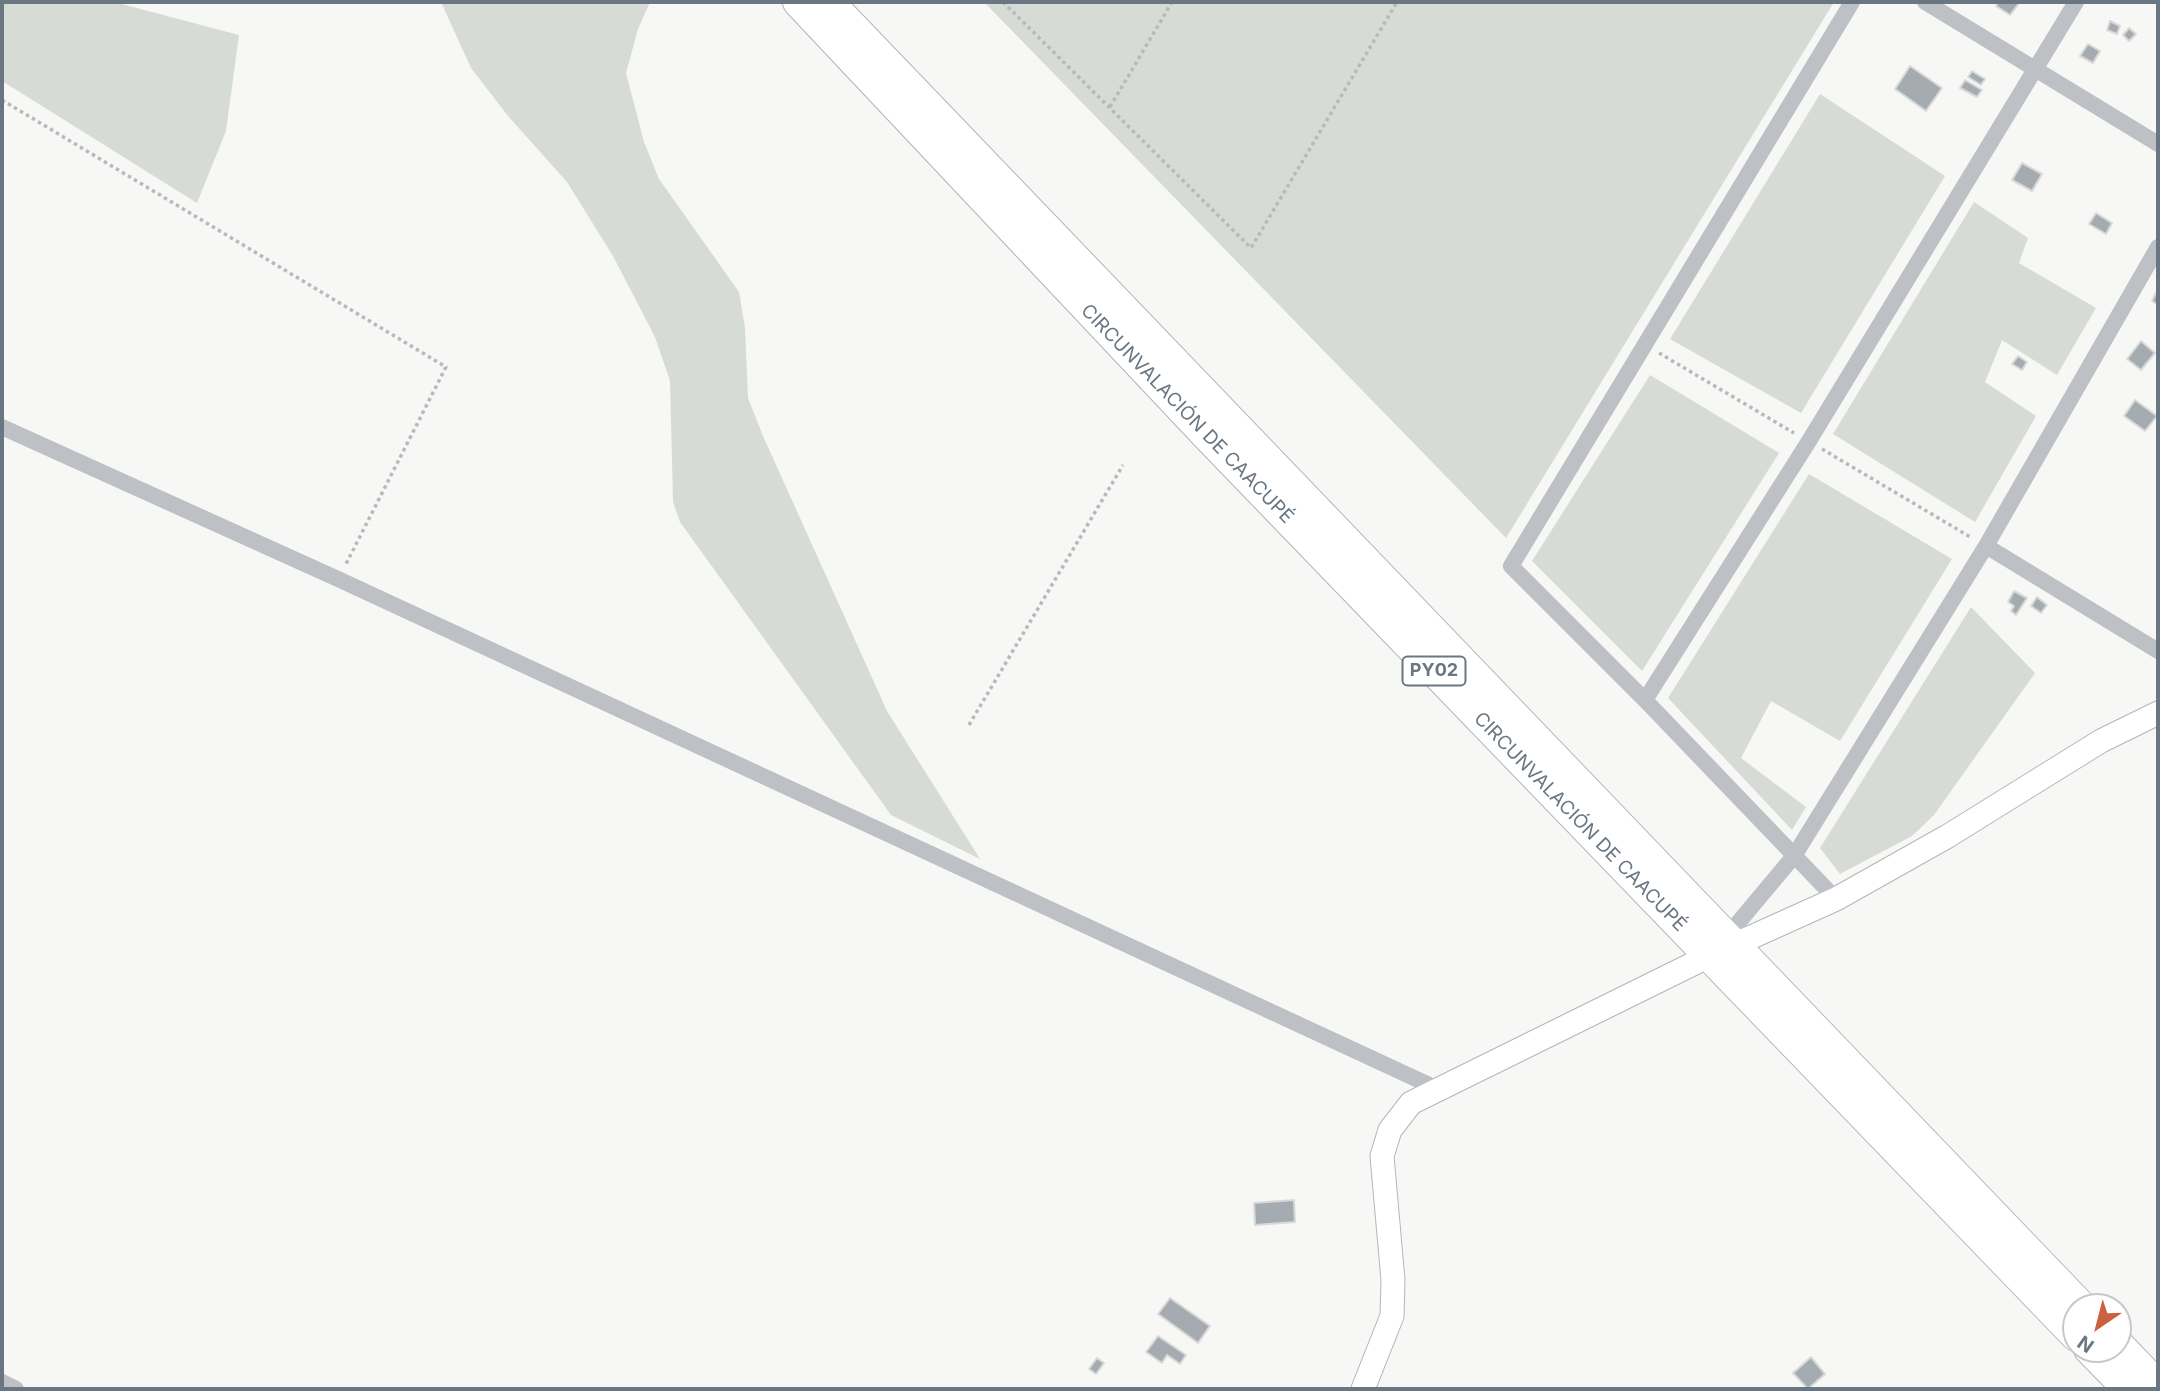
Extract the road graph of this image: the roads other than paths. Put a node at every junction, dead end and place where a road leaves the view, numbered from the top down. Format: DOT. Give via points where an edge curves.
graph roads {
  1 [pos="798,2"];
  2 [pos="829,2"];
  3 [pos="1852,2"];
  4 [pos="1924,2"];
  5 [pos="2076,2"];
  6 [pos="2036,69"];
  7 [pos="2158,144"];
  8 [pos="2158,247"];
  9 [pos="2,427"];
  10 [pos="1986,546"];
  11 [pos="2157,647"];
  12 [pos="1645,700"];
  13 [pos="2158,713"];
  14 [pos="1794,856"];
  15 [pos="1836,899"];
  16 [pos="1724,945"];
  17 [pos="1440,1090"];
  18 [pos="2068,1293"];
  19 [pos="2062,1320"];
  20 [pos="2132,1359"];
  21 [pos="2103,1363"];
  22 [pos="2,1382"];
  23 [pos="2158,1386"];
  24 [pos="16,1389"];
  25 [pos="1363,1389"];
  26 [pos="2128,1389"];
  1 -- 16 [label="highway, CIRCUNVALACIÓN DE CAACUPÉ / PY02" via="1207,436"];
  2 -- 16 [label="highway, CIRCUNVALACIÓN DE CAACUPÉ / PY02"];
  3 -- 12 [label="street" via="1511,566"];
  4 -- 6 [label="street"];
  5 -- 6 [label="street"];
  6 -- 7 [label="street"];
  6 -- 12 [label="street"];
  8 -- 10 [label="street"];
  9 -- 17 [label="street"];
  10 -- 11 [label="street"];
  10 -- 14 [label="street"];
  12 -- 14 [label="street"];
  13 -- 15 [label="street" via="2101,741"];
  14 -- 15 [label="street"];
  14 -- 16 [label="street"];
  15 -- 16 [label="street"];
  16 -- 17 [label="street"];
  16 -- 18 [label="highway, CIRCUNVALACIÓN DE CAACUPÉ / PY02"];
  16 -- 19 [label="highway, CIRCUNVALACIÓN DE CAACUPÉ / PY02"];
  17 -- 25 [label="street" via="1411,1103 1391,1130 1382,1156 1392,1316"];
  20 -- 23 [label="highway"];
  21 -- 26 [label="highway"];
  22 -- 24 [label="street"];
}
